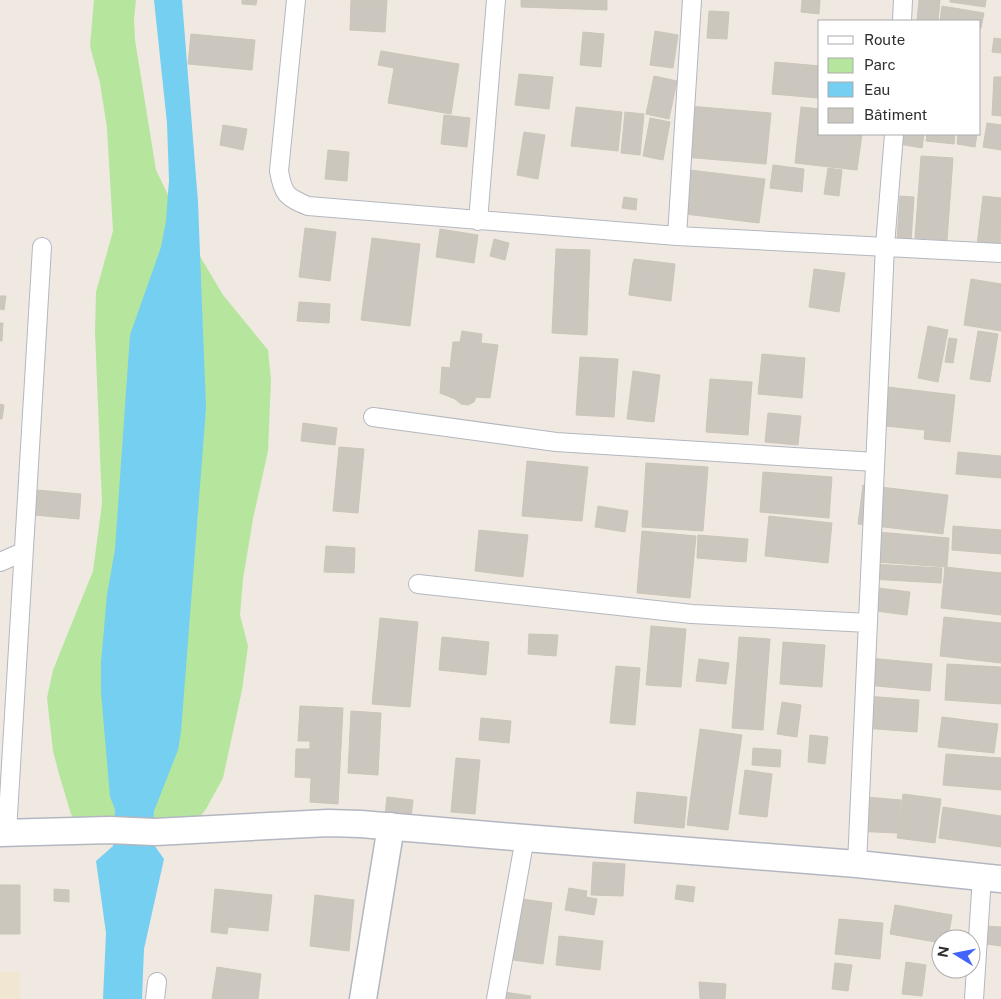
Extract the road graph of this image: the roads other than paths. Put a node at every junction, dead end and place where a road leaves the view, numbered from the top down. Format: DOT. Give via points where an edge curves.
graph roads {
  1 [pos="296,0"];
  2 [pos="496,0"];
  3 [pos="692,0"];
  4 [pos="904,0"];
  5 [pos="902,20"];
  6 [pos="894,135"];
  7 [pos="478,220"];
  8 [pos="677,236"];
  9 [pos="885,246"];
  10 [pos="42,247"];
  11 [pos="1001,253"];
  12 [pos="373,417"];
  13 [pos="875,462"];
  14 [pos="23,552"];
  15 [pos="0,562"];
  16 [pos="418,584"];
  17 [pos="868,623"];
  18 [pos="391,826"];
  19 [pos="3,833"];
  20 [pos="525,838"];
  21 [pos="857,864"];
  22 [pos="991,878"];
  23 [pos="363,999"];
  24 [pos="496,999"];
  25 [pos="974,999"];
  1 -- 7 [label="street" via="280,170 282,188 293,200 308,206"];
  2 -- 7 [label="street"];
  3 -- 8 [label="street"];
  4 -- 5 [label="street"];
  6 -- 9 [label="street"];
  7 -- 8 [label="street"];
  8 -- 9 [label="street"];
  9 -- 11 [label="street"];
  9 -- 13 [label="street"];
  10 -- 14 [label="street"];
  12 -- 13 [label="street" via="556,442"];
  13 -- 17 [label="street"];
  14 -- 15 [label="street"];
  14 -- 19 [label="street"];
  16 -- 17 [label="street" via="692,614"];
  17 -- 21 [label="street"];
  18 -- 19 [label="street" via="328,823 155,832"];
  18 -- 20 [label="street"];
  18 -- 23 [label="street"];
  20 -- 21 [label="street"];
  20 -- 24 [label="street"];
  21 -- 22 [label="street"];
  22 -- 25 [label="street"];
}
